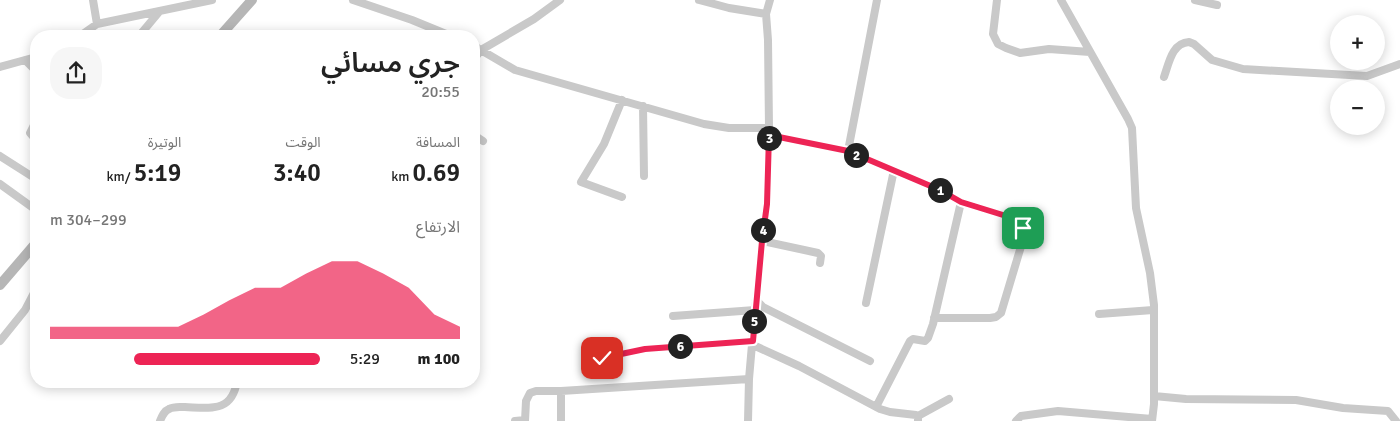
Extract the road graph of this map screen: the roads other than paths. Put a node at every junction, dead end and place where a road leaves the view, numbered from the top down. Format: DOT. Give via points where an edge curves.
graph roads {
  1 [pos="93,0"];
  2 [pos="212,0"];
  3 [pos="252,0"];
  4 [pos="353,0"];
  5 [pos="560,0"];
  6 [pos="700,0"];
  7 [pos="770,0"];
  8 [pos="877,0"];
  9 [pos="997,0"];
  10 [pos="1061,0"];
  11 [pos="1194,0"];
  12 [pos="1217,5"];
  13 [pos="159,12"];
  14 [pos="766,14"];
  15 [pos="96,24"];
  16 [pos="88,30"];
  17 [pos="144,30"];
  18 [pos="225,30"];
  19 [pos="436,30"];
  20 [pos="480,46"];
  21 [pos="480,50"];
  22 [pos="1090,52"];
  23 [pos="30,60"];
  24 [pos="26,61"];
  25 [pos="1400,64"];
  26 [pos="30,65"];
  27 [pos="0,68"];
  28 [pos="1164,77"];
  29 [pos="622,100"];
  30 [pos="643,106"];
  31 [pos="769,132"];
  32 [pos="848,151"];
  33 [pos="0,156"];
  34 [pos="894,170"];
  35 [pos="30,175"];
  36 [pos="644,176"];
  37 [pos="0,184"];
  38 [pos="622,197"];
  39 [pos="961,202"];
  40 [pos="30,206"];
  41 [pos="762,241"];
  42 [pos="30,250"];
  43 [pos="820,263"];
  44 [pos="2,280"];
  45 [pos="30,300"];
  46 [pos="756,300"];
  47 [pos="866,303"];
  48 [pos="755,310"];
  49 [pos="1153,310"];
  50 [pos="1099,314"];
  51 [pos="673,316"];
  52 [pos="934,318"];
  53 [pos="0,341"];
  54 [pos="753,343"];
  55 [pos="602,358"];
  56 [pos="870,360"];
  57 [pos="749,379"];
  58 [pos="234,388"];
  59 [pos="561,391"];
  60 [pos="1154,396"];
  61 [pos="949,399"];
  62 [pos="876,407"];
  63 [pos="918,419"];
  64 [pos="1152,420"];
  65 [pos="160,421"];
  66 [pos="514,421"];
  67 [pos="525,421"];
  68 [pos="561,421"];
  69 [pos="748,421"];
  70 [pos="1016,421"];
  71 [pos="1396,421"];
  1 -- 15 [label="street"];
  2 -- 13 [label="street"];
  3 -- 18 [label="street"];
  4 -- 19 [label="street"];
  5 -- 20 [label="street" via="534,19"];
  6 -- 14 [label="street"];
  7 -- 14 [label="street"];
  8 -- 32 [label="street"];
  9 -- 22 [label="street" via="993,34 998,44 1020,53 1049,48"];
  10 -- 22 [label="street"];
  11 -- 12 [label="street"];
  13 -- 15 [label="street"];
  13 -- 17 [label="street"];
  14 -- 31 [label="street"];
  15 -- 16 [label="street"];
  21 -- 29 [label="street" via="515,70"];
  22 -- 49 [label="street" via="1132,128 1136,208 1150,273"];
  23 -- 24 [label="street"];
  24 -- 26 [label="street"];
  24 -- 27 [label="street"];
  25 -- 28 [label="street" via="1367,76 1243,69 1212,60 1189,42 1177,46"];
  29 -- 30 [label="street"];
  29 -- 38 [label="street" via="604,144 581,182"];
  30 -- 31 [label="street" via="717,127"];
  30 -- 36 [label="street"];
  31 -- 32 [label="street"];
  31 -- 41 [label="street" via="767,204"];
  32 -- 34 [label="street"];
  33 -- 35 [label="street"];
  34 -- 39 [label="street"];
  34 -- 47 [label="street"];
  37 -- 40 [label="street"];
  39 -- 52 [label="street"];
  39 -- 52 [label="street" via="1003,215 1018,224 1023,228 1022,243 998,315 990,318"];
  41 -- 43 [label="street" via="818,253"];
  41 -- 46 [label="street"];
  42 -- 44 [label="street"];
  45 -- 53 [label="street"];
  46 -- 48 [label="street"];
  46 -- 56 [label="street" via="763,307"];
  48 -- 51 [label="street"];
  48 -- 54 [label="street"];
  49 -- 50 [label="street"];
  49 -- 60 [label="street"];
  52 -- 62 [label="street" via="927,340 910,341"];
  54 -- 55 [label="street" via="645,349"];
  54 -- 57 [label="street"];
  54 -- 62 [label="street"];
  57 -- 59 [label="street"];
  57 -- 69 [label="street"];
  58 -- 65 [label="street" via="224,406 170,408"];
  59 -- 67 [label="street" via="530,393 526,401"];
  59 -- 68 [label="street"];
  60 -- 64 [label="street"];
  60 -- 71 [label="street" via="1296,400 1388,411"];
  61 -- 63 [label="street"];
  62 -- 63 [label="street"];
  64 -- 70 [label="street" via="1058,411 1021,416"];
  66 -- 67 [label="street"];
}
